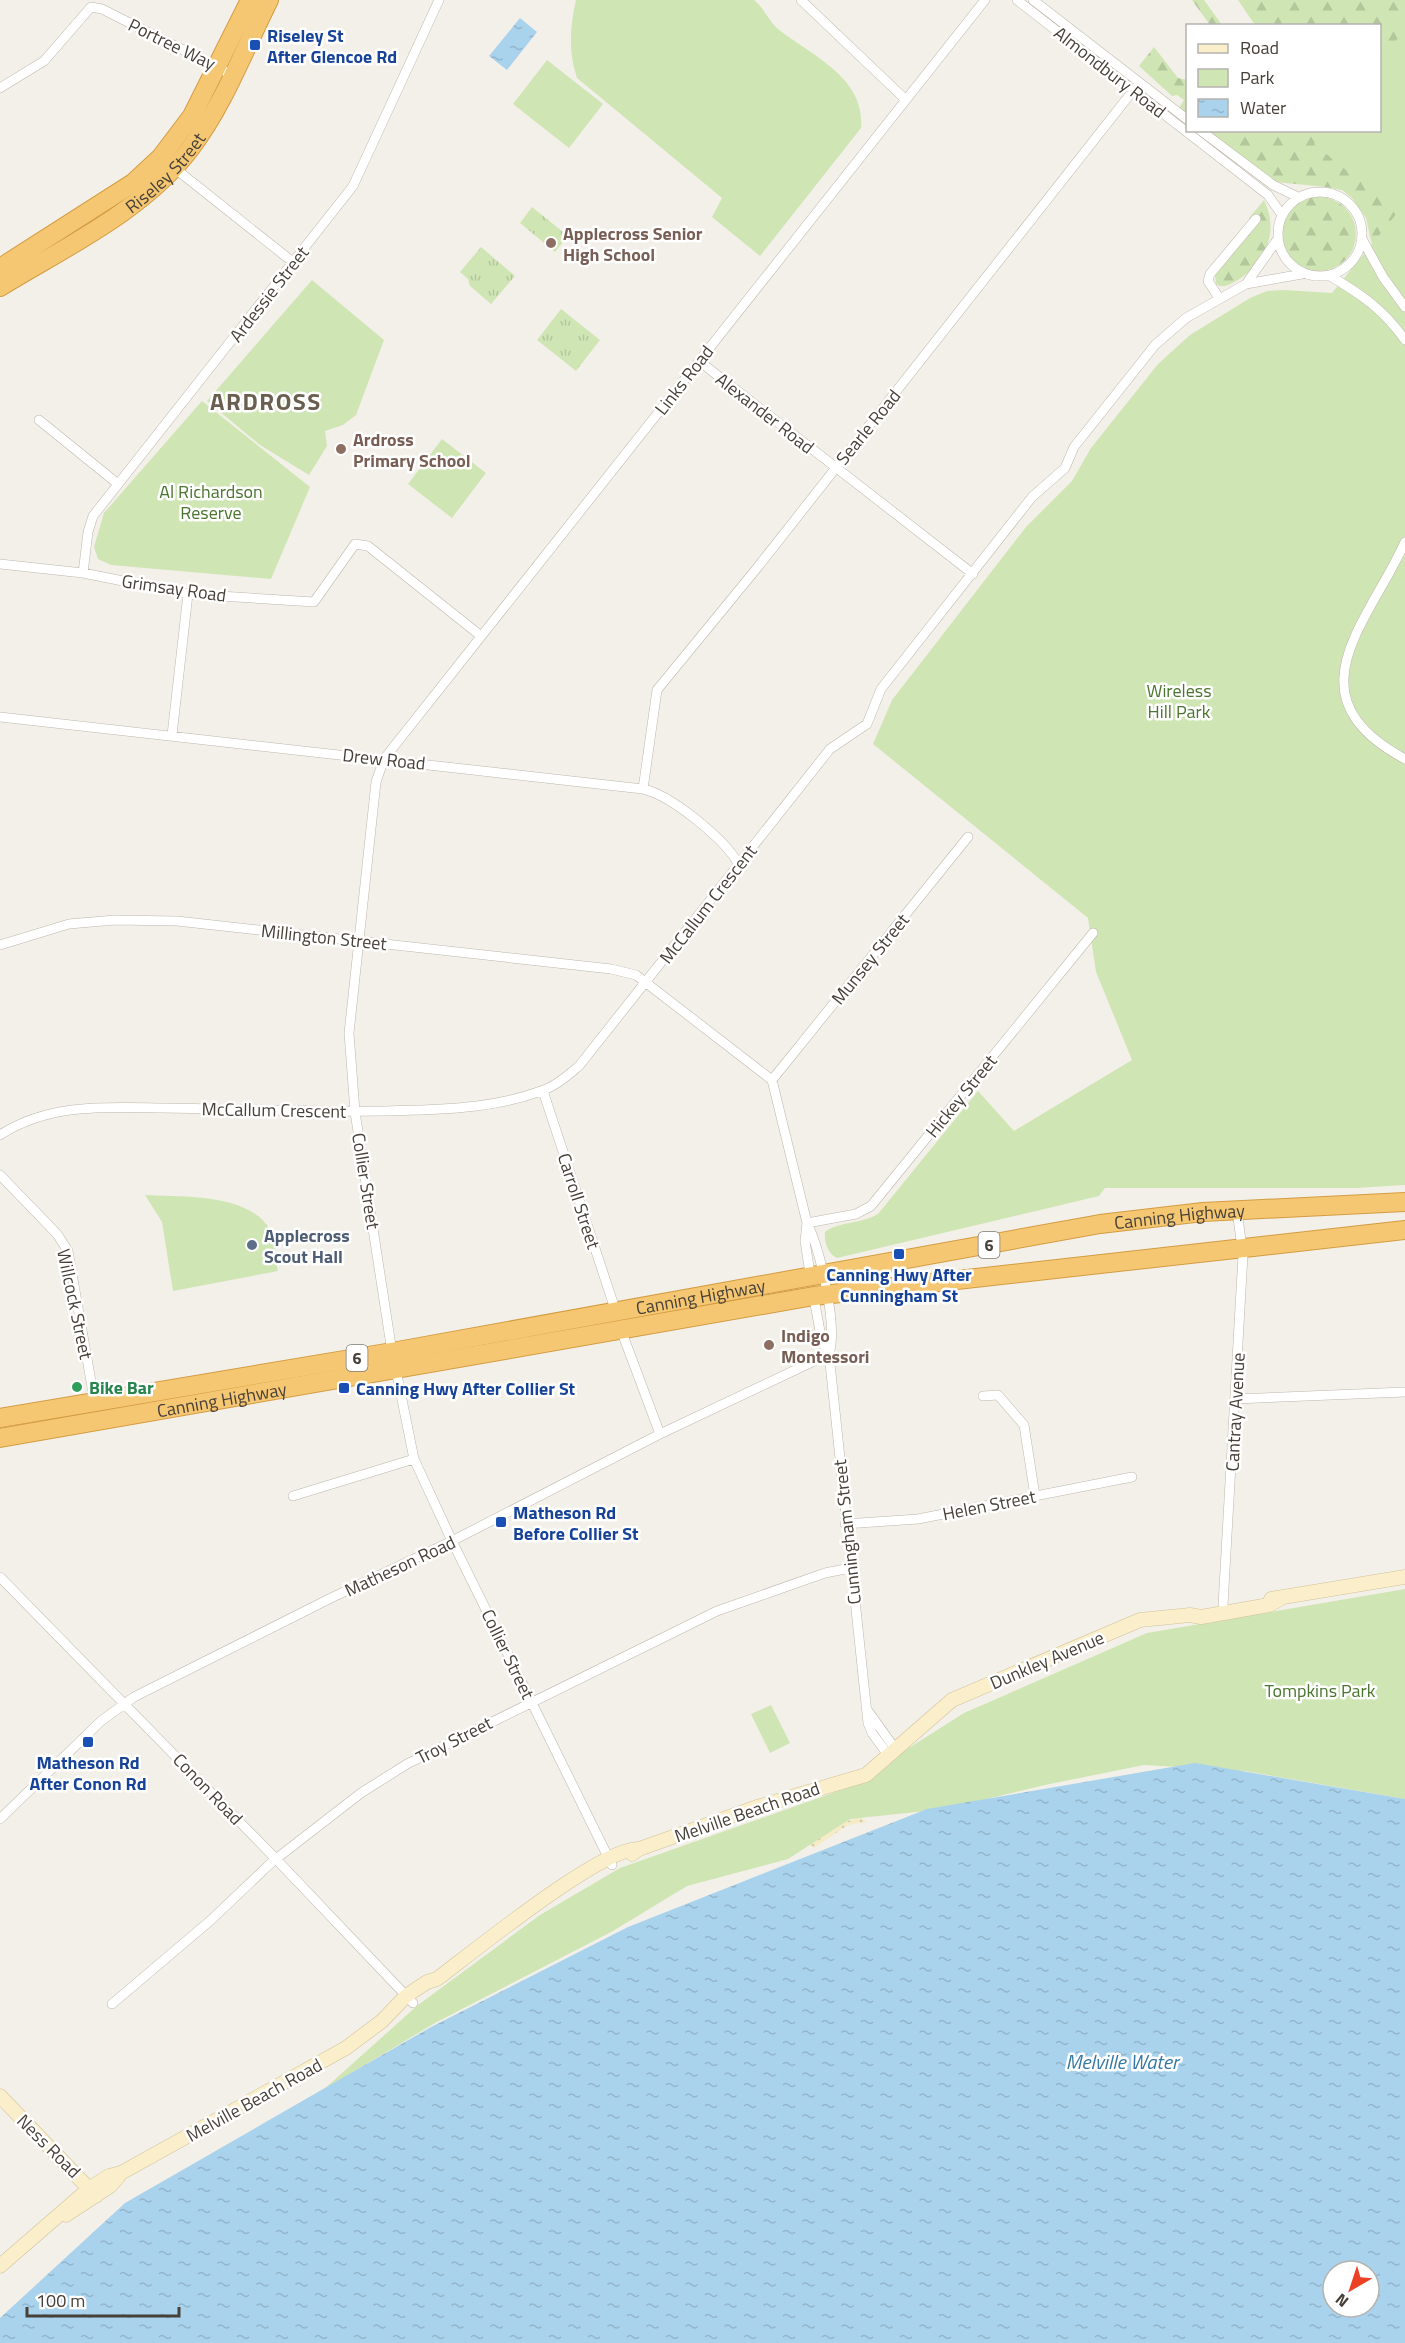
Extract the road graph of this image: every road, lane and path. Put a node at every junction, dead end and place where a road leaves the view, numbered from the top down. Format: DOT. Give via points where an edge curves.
graph roads {
  1 [pos="250,0"];
  2 [pos="269,0"];
  3 [pos="439,0"];
  4 [pos="801,0"];
  5 [pos="985,0"];
  6 [pos="1017,0"];
  7 [pos="1033,0"];
  8 [pos="225,72"];
  9 [pos="1136,86"];
  10 [pos="0,88"];
  11 [pos="905,99"];
  12 [pos="1186,119"];
  13 [pos="1186,127"];
  14 [pos="1192,132"];
  15 [pos="1203,132"];
  16 [pos="167,162"];
  17 [pos="1298,197"];
  18 [pos="1282,215"];
  19 [pos="1256,219"];
  20 [pos="1362,239"];
  21 [pos="1277,240"];
  22 [pos="294,263"];
  23 [pos="0,268"];
  24 [pos="1302,274"];
  25 [pos="1330,276"];
  26 [pos="1246,284"];
  27 [pos="0,287"];
  28 [pos="1219,298"];
  29 [pos="1405,307"];
  30 [pos="1405,340"];
  31 [pos="699,361"];
  32 [pos="39,420"];
  33 [pos="835,468"];
  34 [pos="118,484"];
  35 [pos="1405,542"];
  36 [pos="0,564"];
  37 [pos="83,573"];
  38 [pos="973,574"];
  39 [pos="188,594"];
  40 [pos="481,636"];
  41 [pos="0,717"];
  42 [pos="172,735"];
  43 [pos="384,759"];
  44 [pos="1405,759"];
  45 [pos="643,789"];
  46 [pos="968,837"];
  47 [pos="739,865"];
  48 [pos="1093,933"];
  49 [pos="357,941"];
  50 [pos="0,945"];
  51 [pos="646,984"];
  52 [pos="772,1080"];
  53 [pos="543,1091"];
  54 [pos="355,1112"];
  55 [pos="0,1136"];
  56 [pos="0,1175"];
  57 [pos="1405,1202"];
  58 [pos="1237,1211"];
  59 [pos="807,1222"];
  60 [pos="1405,1230"];
  61 [pos="1242,1248"];
  62 [pos="817,1276"];
  63 [pos="820,1295"];
  64 [pos="616,1312"];
  65 [pos="621,1330"];
  66 [pos="829,1353"];
  67 [pos="394,1361"];
  68 [pos="1405,1392"];
  69 [pos="983,1396"];
  70 [pos="1235,1399"];
  71 [pos="95,1403"];
  72 [pos="0,1418"];
  73 [pos="98,1421"];
  74 [pos="660,1434"];
  75 [pos="0,1437"];
  76 [pos="414,1459"];
  77 [pos="1132,1476"];
  78 [pos="293,1496"];
  79 [pos="1035,1496"];
  80 [pos="845,1524"];
  81 [pos="452,1541"];
  82 [pos="850,1568"];
  83 [pos="0,1577"];
  84 [pos="1405,1577"];
  85 [pos="1224,1609"];
  86 [pos="532,1701"];
  87 [pos="124,1703"];
  88 [pos="890,1750"];
  89 [pos="0,1819"];
  90 [pos="276,1859"];
  91 [pos="610,1861"];
  92 [pos="409,2000"];
  93 [pos="112,2004"];
  94 [pos="0,2096"];
  95 [pos="93,2192"];
  96 [pos="0,2266"];
  1 -- 8 [label="highway, Riseley Street"];
  2 -- 8 [label="highway, Riseley Street"];
  3 -- 22 [label="street, Ardessie Street" via="360,175"];
  4 -- 11 [label="street"];
  5 -- 11 [label="street, Links Road"];
  6 -- 9 [label="street, Almondbury Road"];
  7 -- 9 [label="street, Almondbury Road"];
  8 -- 10 [label="street, Portree Way" via="102,9 91,7 44,61"];
  8 -- 16 [label="highway, Riseley Street" via="192,116"];
  9 -- 12 [label="street, Almondbury Road"];
  9 -- 13 [label="street, Almondbury Road"];
  9 -- 33 [label="street, Searle Road"];
  11 -- 31 [label="street, Links Road"];
  14 -- 18 [label="street, Almondbury Road" via="1268,195"];
  15 -- 17 [label="street" via="1273,184"];
  16 -- 22 [label="street"];
  16 -- 23 [label="highway, Riseley Street"];
  16 -- 27 [label="highway, Riseley Street" via="134,204"];
  17 -- 18 [label="street"];
  17 -- 20 [label="street" via="1318,191 1341,197 1353,207"];
  18 -- 21 [label="street"];
  19 -- 28 [label="street" via="1209,274 1208,281"];
  20 -- 25 [label="street" via="1351,261"];
  20 -- 29 [label="street"];
  21 -- 24 [label="street" via="1282,254"];
  21 -- 26 [label="street, McCallum Crescent"];
  22 -- 34 [label="street, Ardessie Street"];
  24 -- 25 [label="street"];
  24 -- 26 [label="street, McCallum Crescent"];
  25 -- 30 [label="street" via="1373,302"];
  26 -- 28 [label="street, McCallum Crescent"];
  28 -- 38 [label="street, McCallum Crescent" via="1178,325 1144,356 1074,447 1065,468 1032,497"];
  31 -- 33 [label="street, Alexander Road"];
  31 -- 40 [label="street, Links Road"];
  32 -- 34 [label="street"];
  33 -- 38 [label="street, Alexander Road"];
  33 -- 45 [label="street, Searle Road" via="657,690"];
  34 -- 37 [label="street, Ardessie Street" via="90,523"];
  35 -- 44 [label="street" via="1349,648 1343,674 1346,701 1353,716 1376,740"];
  36 -- 37 [label="street, Grimsay Road"];
  37 -- 39 [label="street, Grimsay Road"];
  38 -- 47 [label="street, McCallum Crescent" via="881,689 867,724 830,749"];
  39 -- 40 [label="street, Grimsay Road" via="314,602 355,544 368,546"];
  39 -- 42 [label="street"];
  40 -- 43 [label="street, Links Road"];
  41 -- 42 [label="street, Drew Road"];
  42 -- 43 [label="street, Drew Road"];
  43 -- 45 [label="street, Drew Road"];
  43 -- 49 [label="street, Collier Street" via="376,782"];
  45 -- 47 [label="street, Drew Road" via="666,798 732,851"];
  46 -- 52 [label="street, Munsey Street"];
  47 -- 51 [label="street, McCallum Crescent"];
  48 -- 59 [label="street, Hickey Street" via="871,1206 856,1214"];
  49 -- 50 [label="street, Millington Street" via="177,921 115,920 69,924"];
  49 -- 51 [label="street, Millington Street" via="611,969 636,975"];
  49 -- 54 [label="street, Collier Street" via="349,1033"];
  51 -- 52 [label="street"];
  51 -- 53 [label="street, McCallum Crescent" via="579,1066"];
  52 -- 59 [label="street, Cunningham Street"];
  53 -- 54 [label="street, McCallum Crescent" via="449,1110"];
  53 -- 64 [label="street, Carroll Street"];
  54 -- 55 [label="street, McCallum Crescent" via="104,1107 43,1114"];
  54 -- 67 [label="street, Collier Street"];
  56 -- 71 [label="street, Willcock Street" via="57,1234 68,1251"];
  57 -- 58 [label="highway, Canning Highway / 6"];
  58 -- 61 [label="street, Cantray Avenue"];
  58 -- 62 [label="highway, Canning Highway / 6" via="1100,1224"];
  59 -- 62 [label="street, Cunningham Street" via="805,1240"];
  60 -- 61 [label="highway, Canning Highway / 6"];
  61 -- 63 [label="highway, Canning Highway / 6"];
  61 -- 70 [label="street, Cantray Avenue"];
  62 -- 63 [label="street, Cunningham Street"];
  62 -- 64 [label="highway, Canning Highway / 6"];
  63 -- 65 [label="highway, Canning Highway / 6"];
  63 -- 66 [label="street, Cunningham Street" via="833,1341"];
  64 -- 67 [label="highway, Canning Highway / 6"];
  65 -- 67 [label="highway, Canning Highway / 6"];
  65 -- 74 [label="street"];
  66 -- 74 [label="street, Matheson Road"];
  66 -- 80 [label="street, Cunningham Street"];
  67 -- 71 [label="highway, Canning Highway / 6"];
  67 -- 73 [label="highway, Canning Highway / 6"];
  67 -- 76 [label="street, Collier Street"];
  68 -- 70 [label="street"];
  69 -- 79 [label="street" via="998,1395 1024,1425"];
  70 -- 85 [label="street, Cantray Avenue"];
  71 -- 72 [label="highway, Canning Highway / 6"];
  71 -- 73 [label="street, Willcock Street"];
  73 -- 75 [label="highway, Canning Highway / 6"];
  74 -- 81 [label="street, Matheson Road"];
  76 -- 78 [label="street"];
  76 -- 81 [label="street, Collier Street"];
  77 -- 79 [label="street, Helen Street"];
  79 -- 80 [label="street, Helen Street" via="918,1519"];
  80 -- 82 [label="street, Cunningham Street"];
  81 -- 86 [label="street, Collier Street"];
  81 -- 87 [label="street, Matheson Road"];
  82 -- 86 [label="street, Troy Street" via="717,1611"];
  82 -- 88 [label="street, Cunningham Street" via="868,1711"];
  83 -- 87 [label="street, Conon Road"];
  84 -- 85 [label="street, Dunkley Avenue" via="1280,1599 1264,1598"];
  85 -- 88 [label="street, Dunkley Avenue" via="1140,1620 952,1700"];
  86 -- 90 [label="street, Troy Street" via="380,1779"];
  86 -- 91 [label="street, Collier Street"];
  87 -- 89 [label="street, Matheson Road" via="101,1720"];
  87 -- 90 [label="street, Conon Road"];
  88 -- 91 [label="street, Melville Beach Road" via="866,1774 639,1849 628,1848"];
  90 -- 92 [label="street, Conon Road"];
  90 -- 93 [label="street, Troy Street" via="212,1920"];
  91 -- 92 [label="street, Melville Beach Road" via="534,1906 437,1979 427,1982"];
  92 -- 95 [label="street, Melville Beach Road" via="346,2048"];
  94 -- 95 [label="street, Ness Road"];
  95 -- 96 [label="street, Melville Beach Road" via="72,2213 58,2218"];
}
